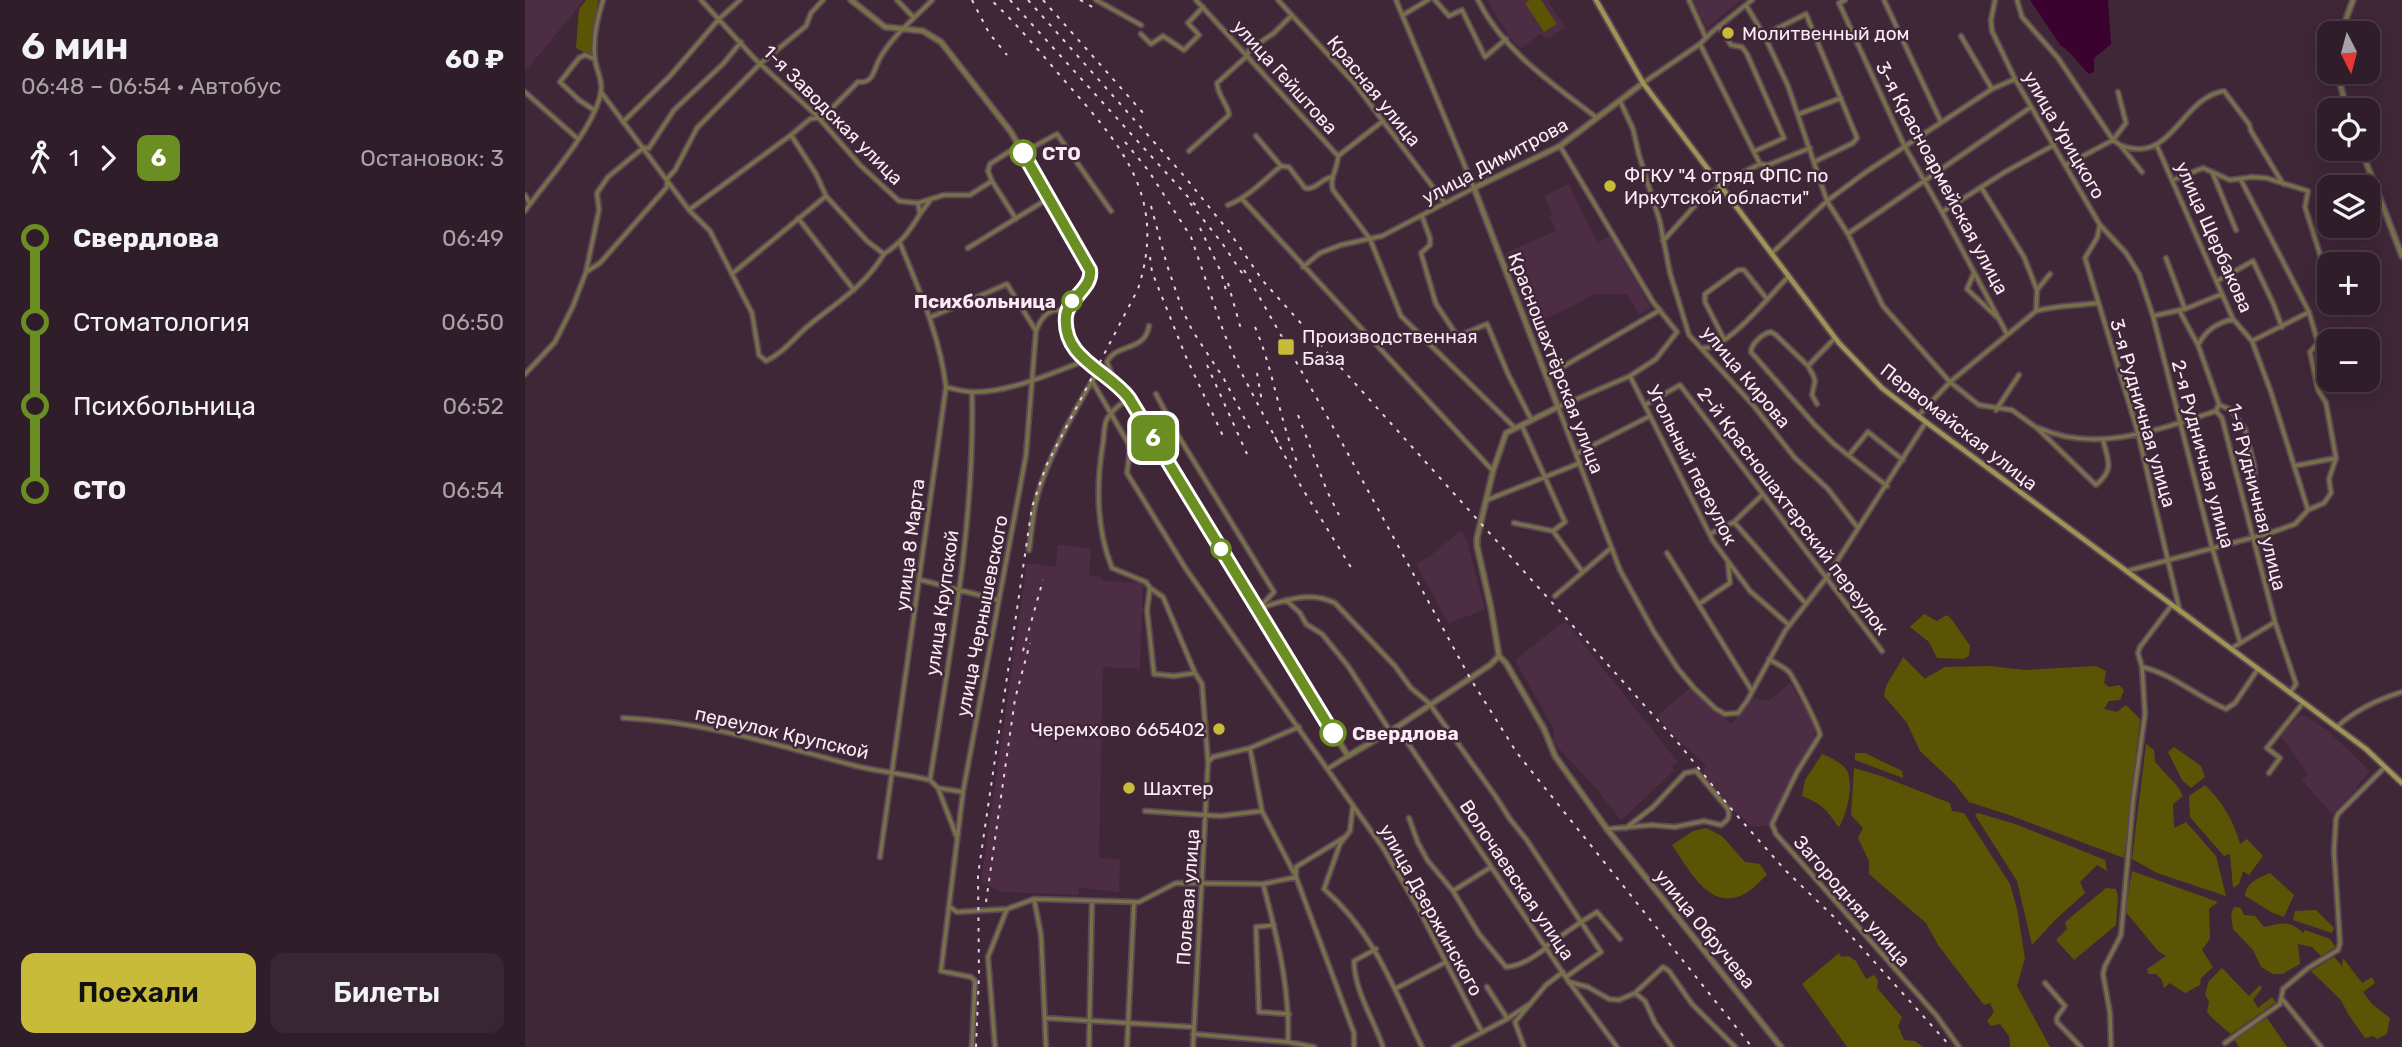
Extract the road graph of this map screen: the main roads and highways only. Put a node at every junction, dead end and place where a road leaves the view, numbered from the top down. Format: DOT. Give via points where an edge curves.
graph roads {
  1 [pos="1596,0"];
  2 [pos="2402,783"];
  1 -- 2 [label="main road, Первомайская улица" via="1643,83 1835,338 1882,388 2337,727"];
}
